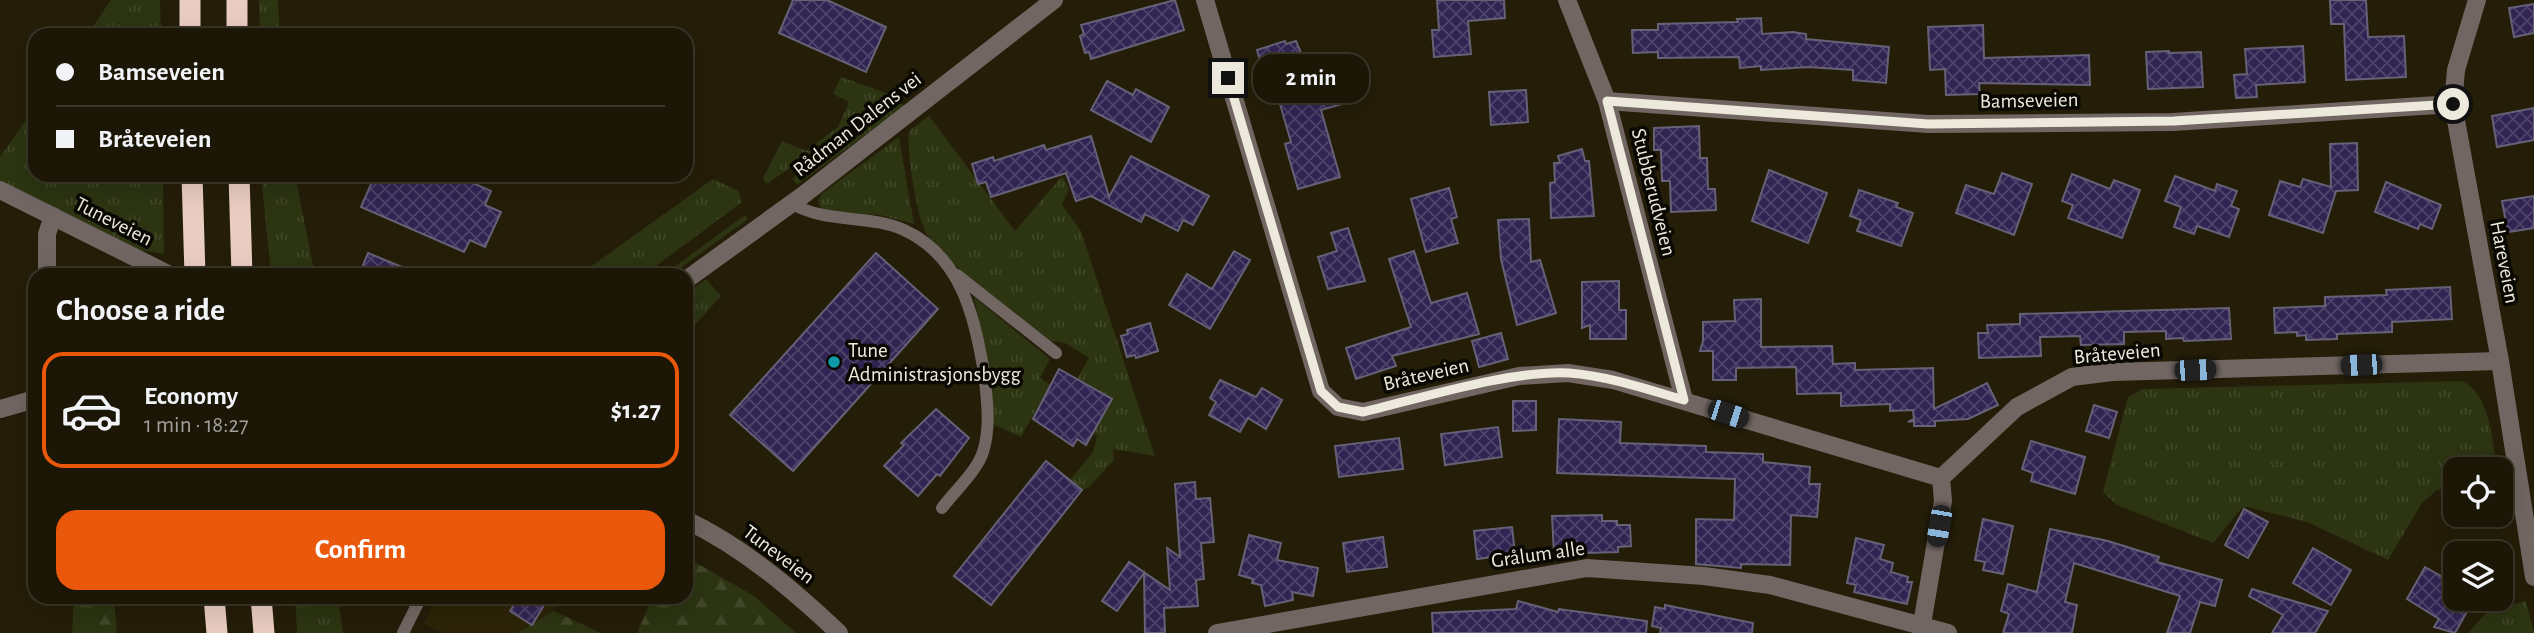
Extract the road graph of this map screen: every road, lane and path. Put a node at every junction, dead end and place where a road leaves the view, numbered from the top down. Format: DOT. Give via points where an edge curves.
graph roads {
  1 [pos="190,0"];
  2 [pos="237,0"];
  3 [pos="1054,0"];
  4 [pos="1205,0"];
  5 [pos="1567,0"];
  6 [pos="2477,0"];
  7 [pos="190,28"];
  8 [pos="237,28"];
  9 [pos="1607,101"];
  10 [pos="2453,104"];
  11 [pos="192,182"];
  12 [pos="239,182"];
  13 [pos="0,190"];
  14 [pos="791,203"];
  15 [pos="53,216"];
  16 [pos="47,268"];
  17 [pos="156,268"];
  18 [pos="195,268"];
  19 [pos="242,268"];
  20 [pos="952,271"];
  21 [pos="693,275"];
  22 [pos="1056,353"];
  23 [pos="2500,361"];
  24 [pos="1684,400"];
  25 [pos="28,401"];
  26 [pos="0,409"];
  27 [pos="1941,478"];
  28 [pos="942,508"];
  29 [pos="693,523"];
  30 [pos="2534,577"];
  31 [pos="215,604"];
  32 [pos="262,604"];
  33 [pos="418,604"];
  34 [pos="1922,624"];
  35 [pos="217,633"];
  36 [pos="264,633"];
  37 [pos="403,633"];
  38 [pos="839,633"];
  39 [pos="1217,633"];
  40 [pos="1948,633"];
  1 -- 7 [label="highway"];
  2 -- 8 [label="highway"];
  3 -- 14 [label="street, Rådman Dalens vei"];
  4 -- 24 [label="street, Bråteveien" via="1321,391 1338,407 1363,412 1519,376 1568,373"];
  5 -- 9 [label="street, Stubberudveien"];
  6 -- 10 [label="street, Hareveien" via="2456,70"];
  9 -- 10 [label="street, Bamseveien" via="1928,124 2174,121"];
  9 -- 24 [label="street, Stubberudveien"];
  10 -- 23 [label="street, Hareveien"];
  11 -- 18 [label="highway"];
  12 -- 19 [label="highway"];
  13 -- 15 [label="street, Tuneveien"];
  14 -- 20 [label="lane" via="805,212 883,222 906,231 942,257"];
  14 -- 21 [label="street, Rådman Dalens vei"];
  15 -- 16 [label="street" via="47,234"];
  15 -- 17 [label="street, Tuneveien"];
  20 -- 22 [label="lane"];
  20 -- 28 [label="lane" via="976,322 988,430 982,456"];
  23 -- 27 [label="street, Bråteveien" via="2112,372 2072,377 2017,407"];
  23 -- 30 [label="street, Hareveien"];
  24 -- 27 [label="street, Bråteveien"];
  25 -- 26 [label="street"];
  27 -- 34 [label="street" via="1943,501"];
  29 -- 38 [label="street, Tuneveien" via="756,563"];
  31 -- 35 [label="highway"];
  32 -- 36 [label="highway"];
  33 -- 37 [label="lane"];
  34 -- 39 [label="street, Grålum alle" via="1770,585 1587,568"];
  34 -- 40 [label="street, Grålum alle"];
}
